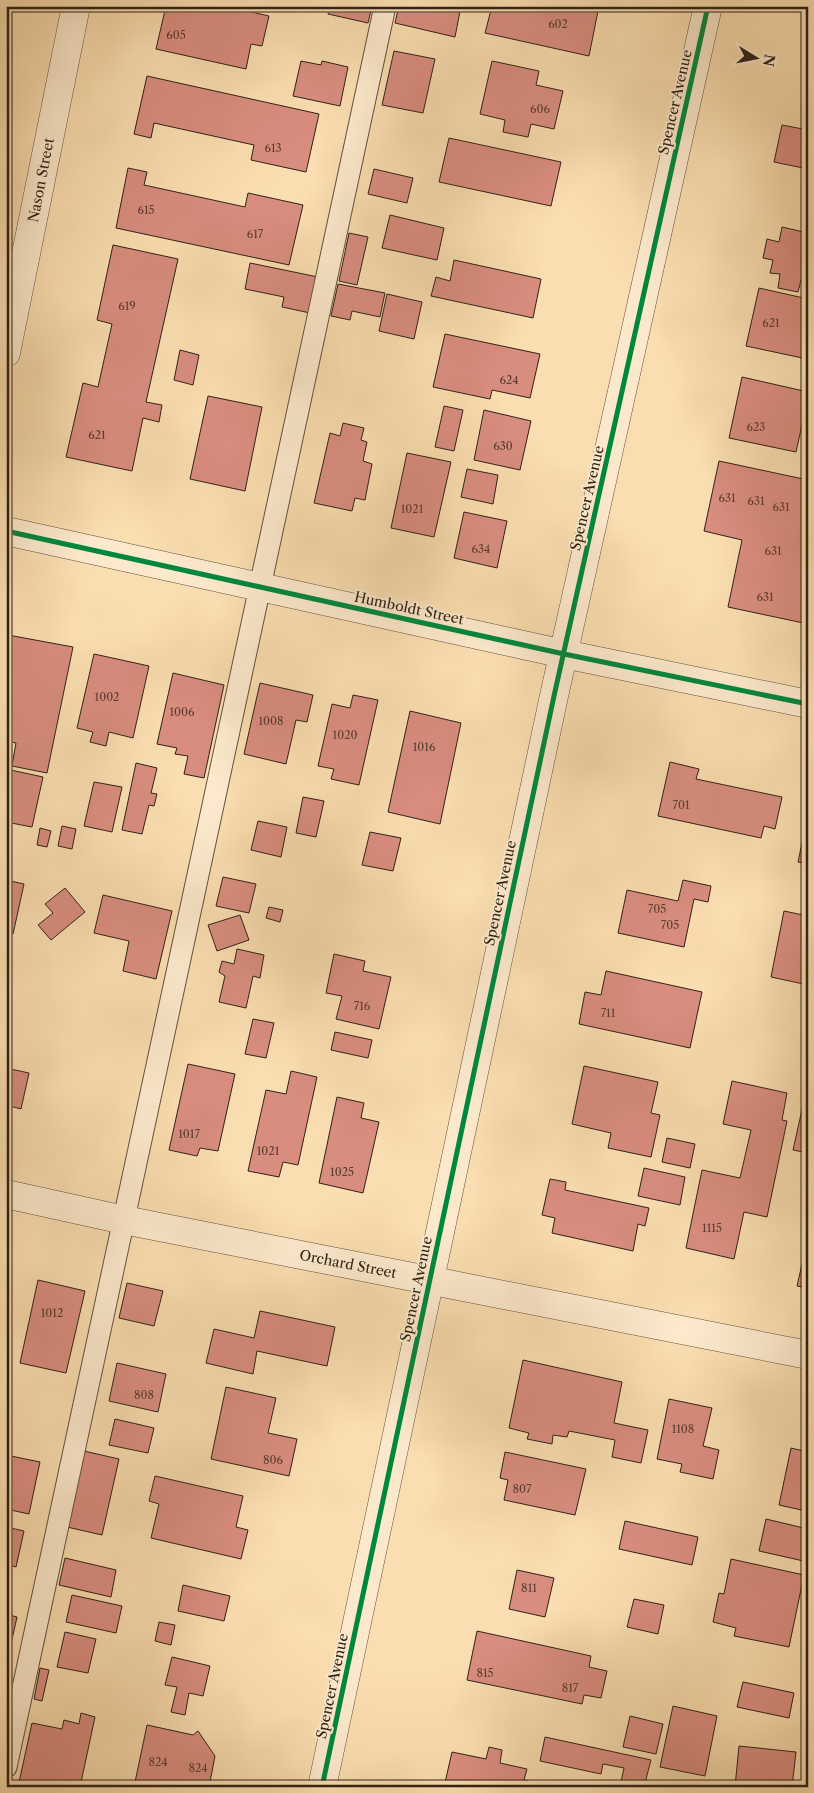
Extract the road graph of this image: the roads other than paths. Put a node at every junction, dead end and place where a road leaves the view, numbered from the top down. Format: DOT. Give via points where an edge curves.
graph roads {
  1 [pos="76,6"];
  2 [pos="384,6"];
  3 [pos="708,6"];
  4 [pos="6,353"];
  5 [pos="6,531"];
  6 [pos="261,587"];
  7 [pos="564,654"];
  8 [pos="808,704"];
  9 [pos="6,1194"];
  10 [pos="124,1220"];
  11 [pos="430,1280"];
  12 [pos="808,1355"];
  13 [pos="6,1767"];
  14 [pos="322,1787"];
  1 -- 4 [label="street, Nason Street"];
  2 -- 6 [label="lane"];
  3 -- 7 [label="street, Spencer Avenue"];
  5 -- 6 [label="street, Humboldt Street"];
  6 -- 7 [label="street, Humboldt Street"];
  6 -- 10 [label="lane"];
  7 -- 8 [label="street, Humboldt Street"];
  7 -- 11 [label="street, Spencer Avenue"];
  9 -- 10 [label="street, Orchard Street"];
  10 -- 11 [label="street, Orchard Street"];
  10 -- 13 [label="lane"];
  11 -- 12 [label="street, Orchard Street"];
  11 -- 14 [label="street, Spencer Avenue"];
}
